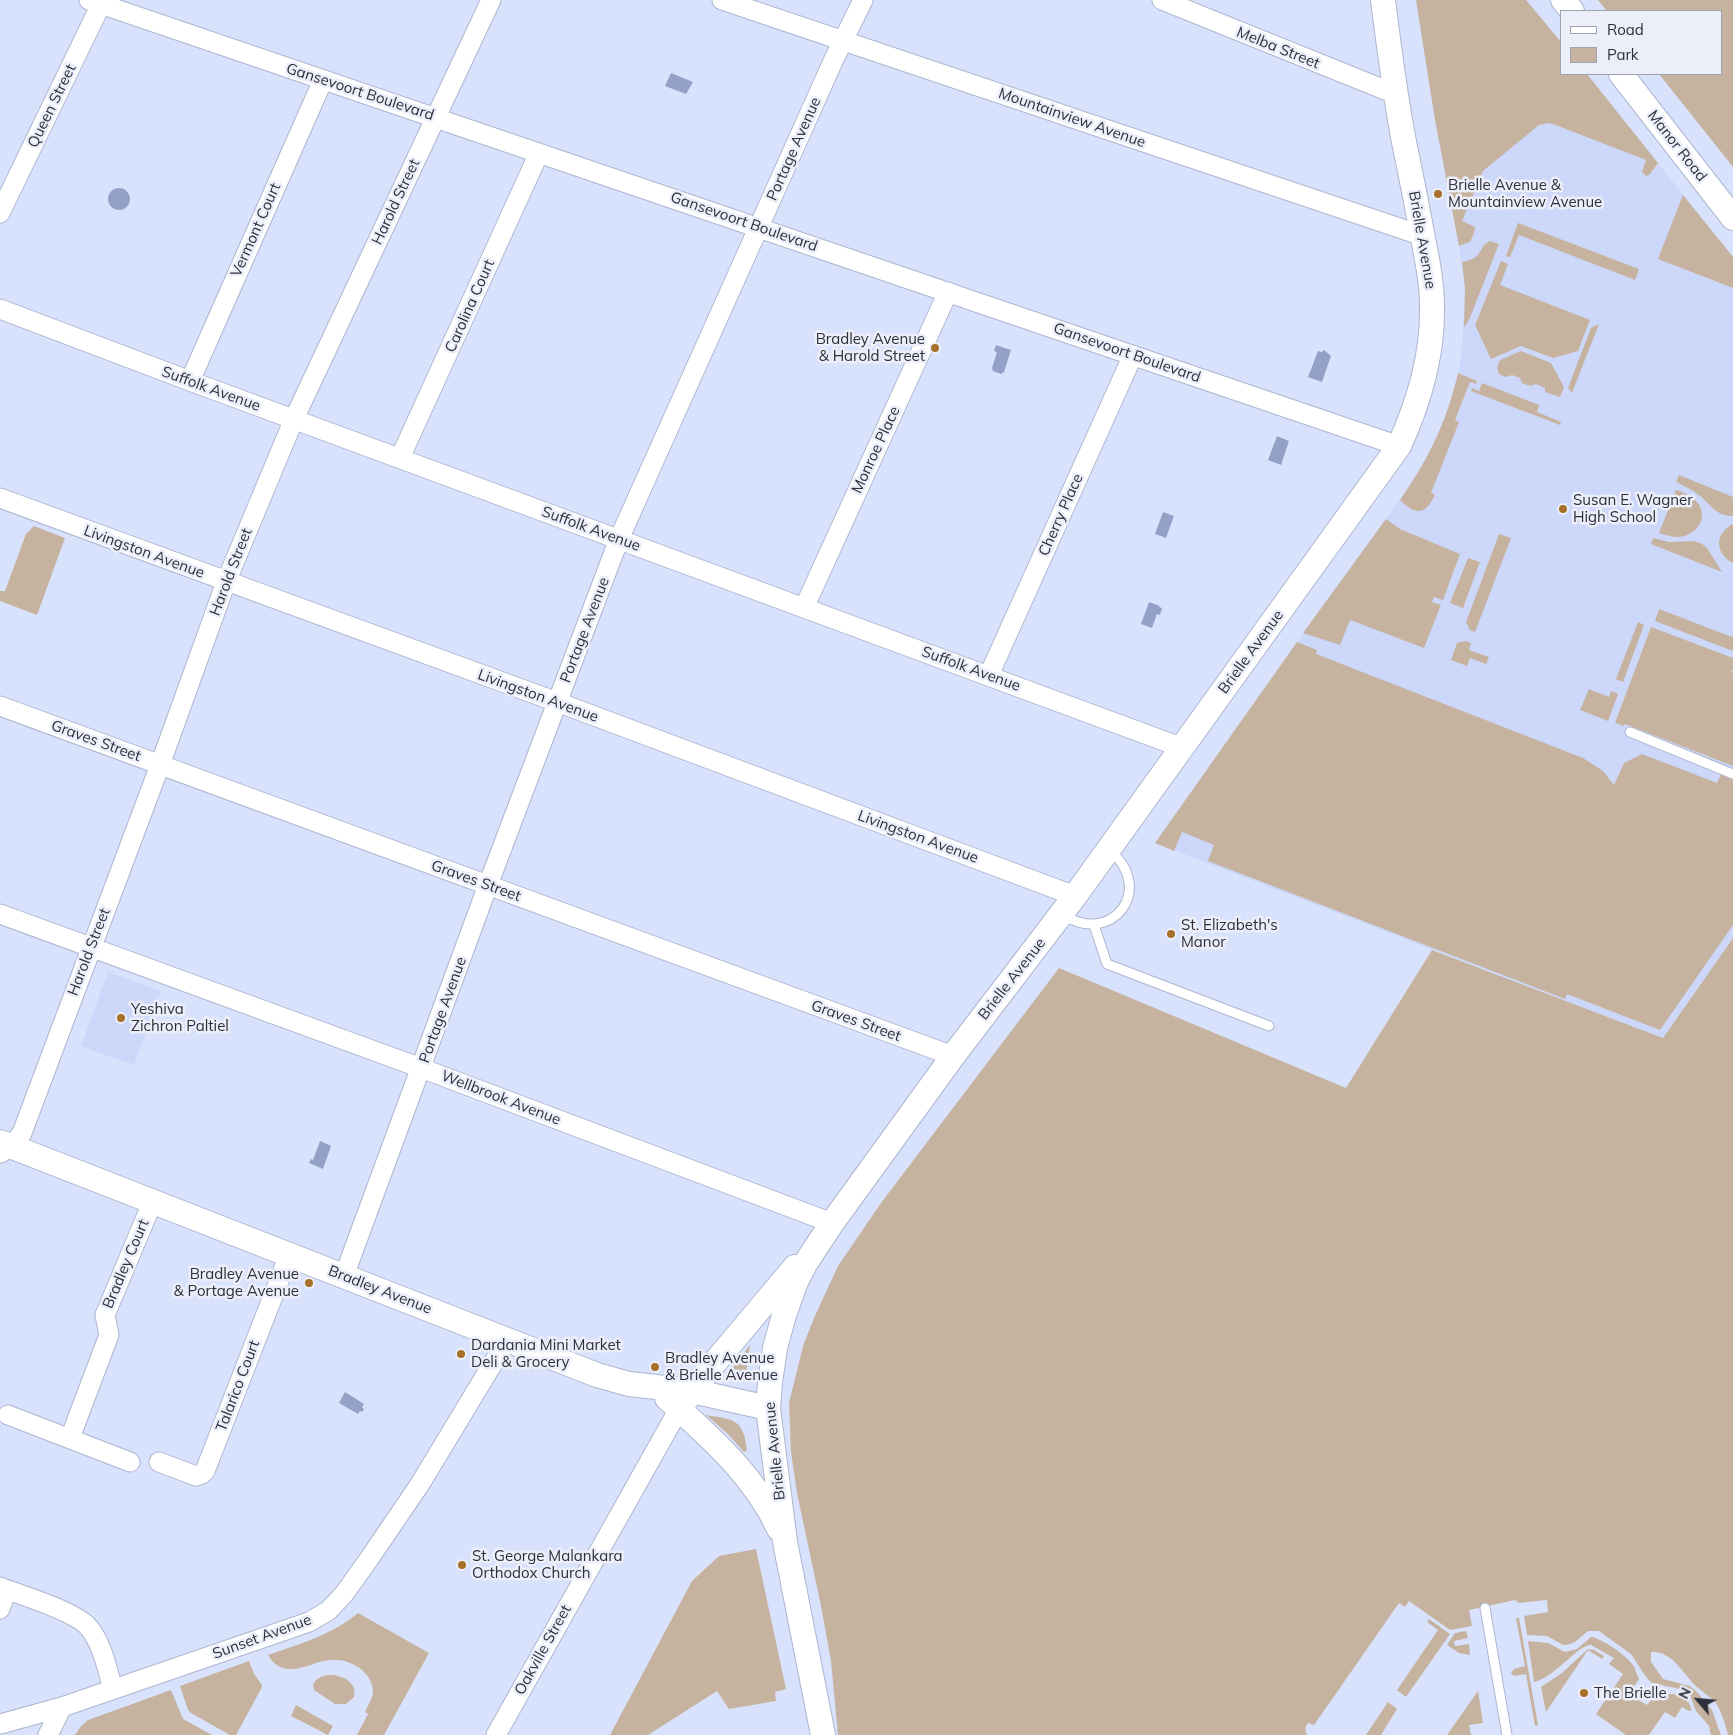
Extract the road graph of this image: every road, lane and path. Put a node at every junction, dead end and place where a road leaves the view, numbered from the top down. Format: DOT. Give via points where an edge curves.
graph roads {
  1 [pos="491,0"];
  2 [pos="722,0"];
  3 [pos="863,0"];
  4 [pos="1162,0"];
  5 [pos="1383,0"];
  6 [pos="1563,0"];
  7 [pos="98,1"];
  8 [pos="1571,10"];
  9 [pos="842,41"];
  10 [pos="1622,75"];
  11 [pos="323,80"];
  12 [pos="1395,94"];
  13 [pos="436,117"];
  14 [pos="539,153"];
  15 [pos="0,213"];
  16 [pos="1733,218"];
  17 [pos="759,227"];
  18 [pos="1423,236"];
  19 [pos="948,292"];
  20 [pos="0,308"];
  21 [pos="1133,355"];
  22 [pos="190,381"];
  23 [pos="294,419"];
  24 [pos="1399,446"];
  25 [pos="400,458"];
  26 [pos="0,498"];
  27 [pos="619,539"];
  28 [pos="226,582"];
  29 [pos="804,608"];
  30 [pos="989,676"];
  31 [pos="557,702"];
  32 [pos="0,706"];
  33 [pos="1630,732"];
  34 [pos="1183,748"];
  35 [pos="160,765"];
  36 [pos="1733,774"];
  37 [pos="1109,849"];
  38 [pos="488,885"];
  39 [pos="1068,905"];
  40 [pos="0,914"];
  41 [pos="1094,925"];
  42 [pos="91,947"];
  43 [pos="1269,1026"];
  44 [pos="953,1056"];
  45 [pos="422,1068"];
  46 [pos="3,1147"];
  47 [pos="152,1203"];
  48 [pos="832,1223"];
  49 [pos="290,1255"];
  50 [pos="344,1276"];
  51 [pos="506,1340"];
  52 [pos="655,1387"];
  53 [pos="685,1400"];
  54 [pos="768,1408"];
  55 [pos="8,1415"];
  56 [pos="70,1438"];
  57 [pos="130,1462"];
  58 [pos="159,1462"];
  59 [pos="785,1542"];
  60 [pos="4,1589"];
  61 [pos="1485,1608"];
  62 [pos="0,1609"];
  63 [pos="113,1689"];
  64 [pos="62,1708"];
  65 [pos="0,1724"];
  66 [pos="48,1735"];
  67 [pos="496,1735"];
  68 [pos="823,1735"];
  69 [pos="1507,1735"];
  1 -- 13 [label="street, Harold Street"];
  2 -- 9 [label="street, Mountainview Avenue"];
  3 -- 9 [label="street, Portage Avenue"];
  4 -- 12 [label="street, Melba Street"];
  5 -- 12 [label="street, Brielle Avenue"];
  6 -- 8 [label="street"];
  7 -- 11 [label="street, Gansevoort Boulevard"];
  7 -- 15 [label="street, Queen Street"];
  9 -- 17 [label="street, Portage Avenue"];
  9 -- 18 [label="street, Mountainview Avenue"];
  10 -- 16 [label="street, Manor Road"];
  11 -- 13 [label="street, Gansevoort Boulevard"];
  11 -- 22 [label="street, Vermont Court"];
  12 -- 18 [label="street, Brielle Avenue"];
  13 -- 14 [label="street, Gansevoort Boulevard"];
  13 -- 23 [label="street, Harold Street"];
  14 -- 17 [label="street, Gansevoort Boulevard"];
  14 -- 25 [label="street, Carolina Court"];
  17 -- 19 [label="street, Gansevoort Boulevard"];
  17 -- 27 [label="street, Portage Avenue"];
  18 -- 24 [label="street, Brielle Avenue" via="1430,272 1431,335 1427,368"];
  19 -- 21 [label="street, Gansevoort Boulevard"];
  19 -- 29 [label="street, Monroe Place"];
  20 -- 22 [label="street, Suffolk Avenue"];
  21 -- 24 [label="street, Gansevoort Boulevard"];
  21 -- 30 [label="street, Cherry Place"];
  22 -- 23 [label="street, Suffolk Avenue"];
  23 -- 25 [label="street, Suffolk Avenue"];
  23 -- 28 [label="street, Harold Street"];
  24 -- 34 [label="street, Brielle Avenue"];
  25 -- 27 [label="street, Suffolk Avenue"];
  26 -- 28 [label="street, Livingston Avenue"];
  27 -- 29 [label="street, Suffolk Avenue"];
  27 -- 31 [label="street, Portage Avenue"];
  28 -- 31 [label="street, Livingston Avenue"];
  28 -- 35 [label="street, Harold Street"];
  29 -- 30 [label="street, Suffolk Avenue"];
  30 -- 34 [label="street, Suffolk Avenue"];
  31 -- 38 [label="street, Portage Avenue"];
  31 -- 39 [label="street, Livingston Avenue"];
  32 -- 35 [label="street, Graves Street"];
  33 -- 36 [label="lane"];
  34 -- 37 [label="street, Brielle Avenue"];
  35 -- 38 [label="street, Graves Street"];
  35 -- 42 [label="street, Harold Street"];
  37 -- 39 [label="street, Brielle Avenue"];
  37 -- 41 [label="lane" via="1127,870 1129,892 1120,912"];
  38 -- 44 [label="street, Graves Street"];
  38 -- 45 [label="street, Portage Avenue"];
  39 -- 41 [label="lane" via="1079,923"];
  39 -- 44 [label="street, Brielle Avenue"];
  40 -- 42 [label="street, Wellbrook Avenue"];
  41 -- 43 [label="lane" via="1107,964"];
  42 -- 45 [label="street, Wellbrook Avenue"];
  42 -- 46 [label="street, Harold Street" via="22,1133"];
  44 -- 48 [label="street, Brielle Avenue"];
  45 -- 48 [label="street, Wellbrook Avenue"];
  45 -- 50 [label="street, Portage Avenue"];
  46 -- 47 [label="street, Bradley Avenue"];
  47 -- 49 [label="street, Bradley Avenue"];
  47 -- 56 [label="street, Bradley Court" via="105,1315 110,1335"];
  48 -- 53 [label="street, Brielle Avenue"];
  48 -- 54 [label="street, Brielle Avenue" via="795,1284 784,1315 775,1348"];
  49 -- 50 [label="street, Bradley Avenue"];
  49 -- 58 [label="street, Talarico Court" via="205,1471 196,1476"];
  50 -- 51 [label="street, Bradley Avenue"];
  51 -- 52 [label="street, Bradley Avenue" via="597,1375"];
  51 -- 63 [label="street, Sunset Avenue" via="420,1484 344,1594 328,1611 309,1622"];
  52 -- 53 [label="street, Brielle Avenue"];
  53 -- 54 [label="street"];
  53 -- 59 [label="street, Brielle Avenue" via="706,1433 734,1461 759,1494"];
  53 -- 67 [label="street, Oakville Street"];
  54 -- 59 [label="street, Brielle Avenue"];
  55 -- 56 [label="street"];
  56 -- 57 [label="street"];
  59 -- 68 [label="street, Brielle Avenue"];
  60 -- 62 [label="street"];
  60 -- 63 [label="street" via="66,1613 89,1627 98,1642"];
  61 -- 69 [label="lane"];
  63 -- 64 [label="street, Sunset Avenue"];
  64 -- 65 [label="street, Sunset Avenue"];
  64 -- 66 [label="street"];
}
